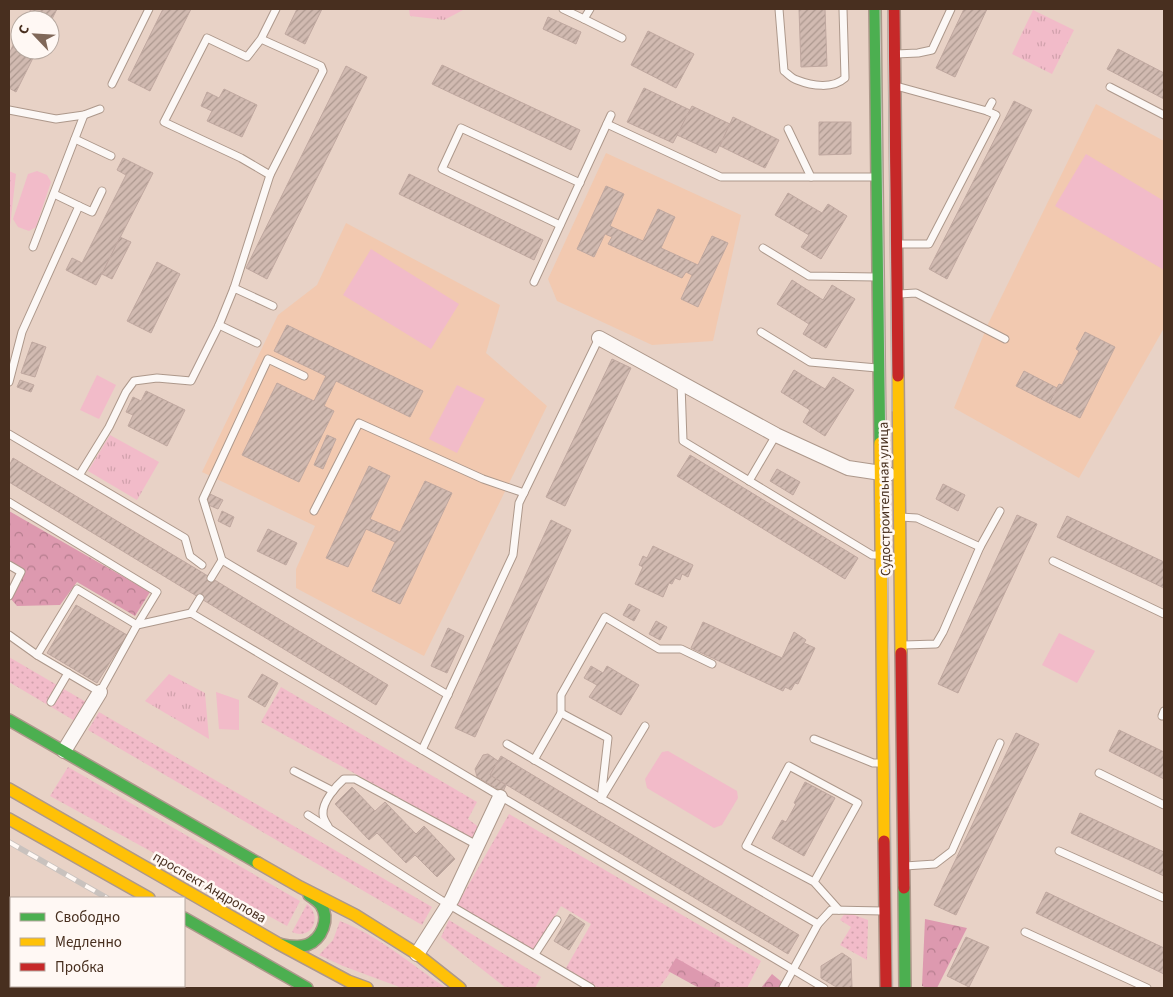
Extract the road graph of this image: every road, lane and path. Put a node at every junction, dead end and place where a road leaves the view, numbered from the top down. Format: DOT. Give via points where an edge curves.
graph roads {
  1 [pos="150,9"];
  2 [pos="276,9"];
  3 [pos="563,9"];
  4 [pos="590,9"];
  5 [pos="779,9"];
  6 [pos="843,9"];
  7 [pos="875,9"];
  8 [pos="894,9"];
  9 [pos="951,9"];
  10 [pos="584,19"];
  11 [pos="622,38"];
  12 [pos="261,39"];
  13 [pos="875,54"];
  14 [pos="894,54"];
  15 [pos="876,83"];
  16 [pos="112,84"];
  17 [pos="894,86"];
  18 [pos="1110,87"];
  19 [pos="992,102"];
  20 [pos="100,109"];
  21 [pos="9,110"];
  22 [pos="987,111"];
  23 [pos="84,115"];
  24 [pos="611,115"];
  25 [pos="1164,115"];
  26 [pos="607,124"];
  27 [pos="788,129"];
  28 [pos="75,139"];
  29 [pos="111,156"];
  30 [pos="270,175"];
  31 [pos="896,176"];
  32 [pos="811,177"];
  33 [pos="877,177"];
  34 [pos="580,183"];
  35 [pos="102,190"];
  36 [pos="54,194"];
  37 [pos="79,206"];
  38 [pos="560,225"];
  39 [pos="878,244"];
  40 [pos="896,244"];
  41 [pos="33,248"];
  42 [pos="763,248"];
  43 [pos="878,277"];
  44 [pos="897,277"];
  45 [pos="534,282"];
  46 [pos="234,288"];
  47 [pos="878,294"];
  48 [pos="897,294"];
  49 [pos="273,306"];
  50 [pos="219,324"];
  51 [pos="761,332"];
  52 [pos="599,338"];
  53 [pos="1005,339"];
  54 [pos="257,343"];
  55 [pos="879,368"];
  56 [pos="898,368"];
  57 [pos="304,376"];
  58 [pos="9,382"];
  59 [pos="681,384"];
  60 [pos="9,434"];
  61 [pos="776,435"];
  62 [pos="80,474"];
  63 [pos="890,474"];
  64 [pos="749,481"];
  65 [pos="524,493"];
  66 [pos="9,502"];
  67 [pos="314,511"];
  68 [pos="1000,511"];
  69 [pos="881,517"];
  70 [pos="900,517"];
  71 [pos="980,547"];
  72 [pos="881,555"];
  73 [pos="900,556"];
  74 [pos="222,560"];
  75 [pos="1053,561"];
  76 [pos="9,565"];
  77 [pos="202,565"];
  78 [pos="211,578"];
  79 [pos="9,596"];
  80 [pos="200,598"];
  81 [pos="191,613"];
  82 [pos="1164,614"];
  83 [pos="137,625"];
  84 [pos="9,635"];
  85 [pos="901,645"];
  86 [pos="37,655"];
  87 [pos="712,664"];
  88 [pos="68,673"];
  89 [pos="100,692"];
  90 [pos="448,695"];
  91 [pos="51,702"];
  92 [pos="561,712"];
  93 [pos="9,720"];
  94 [pos="645,726"];
  95 [pos="814,739"];
  96 [pos="1000,743"];
  97 [pos="507,744"];
  98 [pos="422,750"];
  99 [pos="64,752"];
  100 [pos="534,760"];
  101 [pos="883,763"];
  102 [pos="294,770"];
  103 [pos="1099,774"];
  104 [pos="9,789"];
  105 [pos="333,791"];
  106 [pos="500,797"];
  107 [pos="601,799"];
  108 [pos="1164,805"];
  109 [pos="308,815"];
  110 [pos="9,819"];
  111 [pos="328,826"];
  112 [pos="477,845"];
  113 [pos="1059,851"];
  114 [pos="894,866"];
  115 [pos="814,882"];
  116 [pos="300,887"];
  117 [pos="147,897"];
  118 [pos="1164,898"];
  119 [pos="449,904"];
  120 [pos="839,910"];
  121 [pos="894,910"];
  122 [pos="185,919"];
  123 [pos="556,920"];
  124 [pos="818,924"];
  125 [pos="1025,932"];
  126 [pos="279,944"];
  127 [pos="417,954"];
  128 [pos="535,954"];
  129 [pos="793,970"];
  130 [pos="296,984"];
  131 [pos="307,988"];
  132 [pos="367,988"];
  133 [pos="460,988"];
  134 [pos="591,988"];
  135 [pos="783,988"];
  136 [pos="824,988"];
  137 [pos="886,988"];
  138 [pos="905,988"];
  139 [pos="1147,988"];
  1 -- 16 [label="lane"];
  2 -- 12 [label="lane"];
  3 -- 10 [label="lane"];
  4 -- 10 [label="lane"];
  5 -- 6 [label="lane" via="784,71 795,80 824,85 838,84 845,78"];
  7 -- 13 [label="street, Судостроительная улица"];
  8 -- 14 [label="street, Судостроительная улица"];
  9 -- 14 [label="lane" via="932,50 918,54"];
  10 -- 11 [label="lane"];
  12 -- 30 [label="lane" via="321,66 322,71"];
  12 -- 30 [label="lane" via="247,58 206,38 164,122"];
  13 -- 14 [label="lane"];
  13 -- 15 [label="street, Судостроительная улица"];
  14 -- 17 [label="street, Судостроительная улица"];
  15 -- 17 [label="lane"];
  15 -- 33 [label="street, Судостроительная улица"];
  17 -- 22 [label="lane"];
  17 -- 31 [label="street, Судостроительная улица"];
  18 -- 25 [label="lane"];
  19 -- 22 [label="lane"];
  20 -- 23 [label="lane"];
  21 -- 23 [label="lane" via="56,119"];
  22 -- 40 [label="lane" via="996,114 929,244"];
  23 -- 28 [label="lane"];
  24 -- 26 [label="lane"];
  26 -- 32 [label="lane" via="721,178"];
  26 -- 34 [label="lane"];
  27 -- 32 [label="lane"];
  28 -- 29 [label="lane"];
  28 -- 36 [label="lane"];
  30 -- 46 [label="lane"];
  31 -- 33 [label="lane"];
  31 -- 40 [label="street, Судостроительная улица"];
  32 -- 33 [label="lane"];
  33 -- 39 [label="street, Судостроительная улица"];
  34 -- 38 [label="lane"];
  34 -- 38 [label="lane" via="461,128 442,169"];
  35 -- 37 [label="lane" via="92,212"];
  36 -- 37 [label="lane"];
  36 -- 41 [label="lane"];
  37 -- 58 [label="lane" via="22,332"];
  38 -- 45 [label="lane"];
  39 -- 40 [label="lane"];
  39 -- 43 [label="street, Судостроительная улица"];
  40 -- 44 [label="street, Судостроительная улица"];
  42 -- 43 [label="lane" via="809,276"];
  43 -- 44 [label="lane"];
  43 -- 47 [label="street, Судостроительная улица"];
  44 -- 48 [label="street, Судостроительная улица"];
  46 -- 49 [label="lane"];
  46 -- 50 [label="lane"];
  47 -- 48 [label="lane"];
  47 -- 55 [label="street, Судостроительная улица"];
  48 -- 53 [label="lane" via="916,294"];
  48 -- 56 [label="street, Судостроительная улица"];
  50 -- 54 [label="lane"];
  50 -- 62 [label="lane" via="191,381 157,378 134,381"];
  51 -- 55 [label="lane" via="810,362"];
  52 -- 59 [label="street"];
  52 -- 65 [label="lane"];
  55 -- 56 [label="lane"];
  55 -- 63 [label="street, Судостроительная улица"];
  56 -- 63 [label="street, Судостроительная улица"];
  57 -- 74 [label="lane" via="268,359 203,499"];
  59 -- 61 [label="street"];
  59 -- 64 [label="lane" via="683,441"];
  60 -- 62 [label="lane"];
  61 -- 63 [label="street" via="848,468"];
  61 -- 64 [label="lane"];
  62 -- 77 [label="lane" via="185,538 190,556"];
  63 -- 69 [label="street, Судостроительная улица"];
  63 -- 70 [label="street, Судостроительная улица"];
  64 -- 72 [label="lane" via="872,555"];
  65 -- 67 [label="lane" via="483,479 359,423"];
  65 -- 90 [label="lane" via="519,503 513,555"];
  66 -- 83 [label="lane" via="157,592"];
  68 -- 71 [label="lane"];
  69 -- 70 [label="lane"];
  69 -- 72 [label="street, Судостроительная улица"];
  70 -- 71 [label="lane" via="917,518"];
  70 -- 73 [label="street, Судостроительная улица"];
  71 -- 85 [label="lane" via="936,644"];
  72 -- 73 [label="lane"];
  72 -- 101 [label="street, Судостроительная улица"];
  73 -- 85 [label="street, Судостроительная улица"];
  74 -- 78 [label="lane"];
  74 -- 90 [label="lane"];
  75 -- 82 [label="lane"];
  76 -- 79 [label="lane" via="21,572"];
  80 -- 81 [label="lane"];
  81 -- 83 [label="lane"];
  81 -- 98 [label="lane"];
  83 -- 86 [label="lane" via="77,588"];
  83 -- 89 [label="lane"];
  84 -- 86 [label="lane"];
  85 -- 114 [label="street, Судостроительная улица"];
  86 -- 88 [label="lane"];
  87 -- 92 [label="lane" via="681,649 659,649 605,617 561,695"];
  88 -- 89 [label="lane"];
  88 -- 91 [label="lane"];
  89 -- 99 [label="street"];
  90 -- 98 [label="lane"];
  92 -- 100 [label="lane"];
  92 -- 107 [label="lane" via="608,738"];
  93 -- 99 [label="street"];
  94 -- 107 [label="lane"];
  95 -- 101 [label="lane" via="873,763"];
  96 -- 114 [label="lane" via="952,852 935,864"];
  97 -- 100 [label="lane"];
  98 -- 106 [label="lane"];
  99 -- 116 [label="street"];
  100 -- 107 [label="lane"];
  101 -- 114 [label="street, Судостроительная улица"];
  102 -- 105 [label="lane"];
  103 -- 108 [label="lane"];
  104 -- 126 [label="street, проспект Андропова"];
  105 -- 111 [label="lane" via="323,814"];
  105 -- 112 [label="lane" via="344,778 355,779"];
  106 -- 112 [label="street"];
  106 -- 129 [label="lane"];
  107 -- 124 [label="lane"];
  109 -- 111 [label="lane"];
  110 -- 117 [label="street"];
  111 -- 119 [label="lane"];
  112 -- 119 [label="street"];
  113 -- 118 [label="lane"];
  114 -- 121 [label="street, Судостроительная улица"];
  114 -- 121 [label="street, Судостроительная улица"];
  115 -- 115 [label="lane" via="858,803 789,766 746,846"];
  115 -- 120 [label="lane"];
  116 -- 126 [label="street" via="321,905 325,916 324,929 308,945"];
  116 -- 127 [label="street" via="355,915"];
  119 -- 127 [label="street"];
  119 -- 128 [label="lane"];
  120 -- 121 [label="lane"];
  120 -- 124 [label="lane" via="831,910"];
  121 -- 137 [label="street, Судостроительная улица"];
  121 -- 138 [label="street, Судостроительная улица"];
  122 -- 130 [label="street"];
  123 -- 128 [label="lane"];
  124 -- 129 [label="lane"];
  125 -- 139 [label="lane"];
  126 -- 132 [label="street, проспект Андропова"];
  127 -- 133 [label="street"];
  128 -- 134 [label="lane"];
  129 -- 135 [label="lane"];
  129 -- 136 [label="lane"];
  130 -- 131 [label="street"];
}
